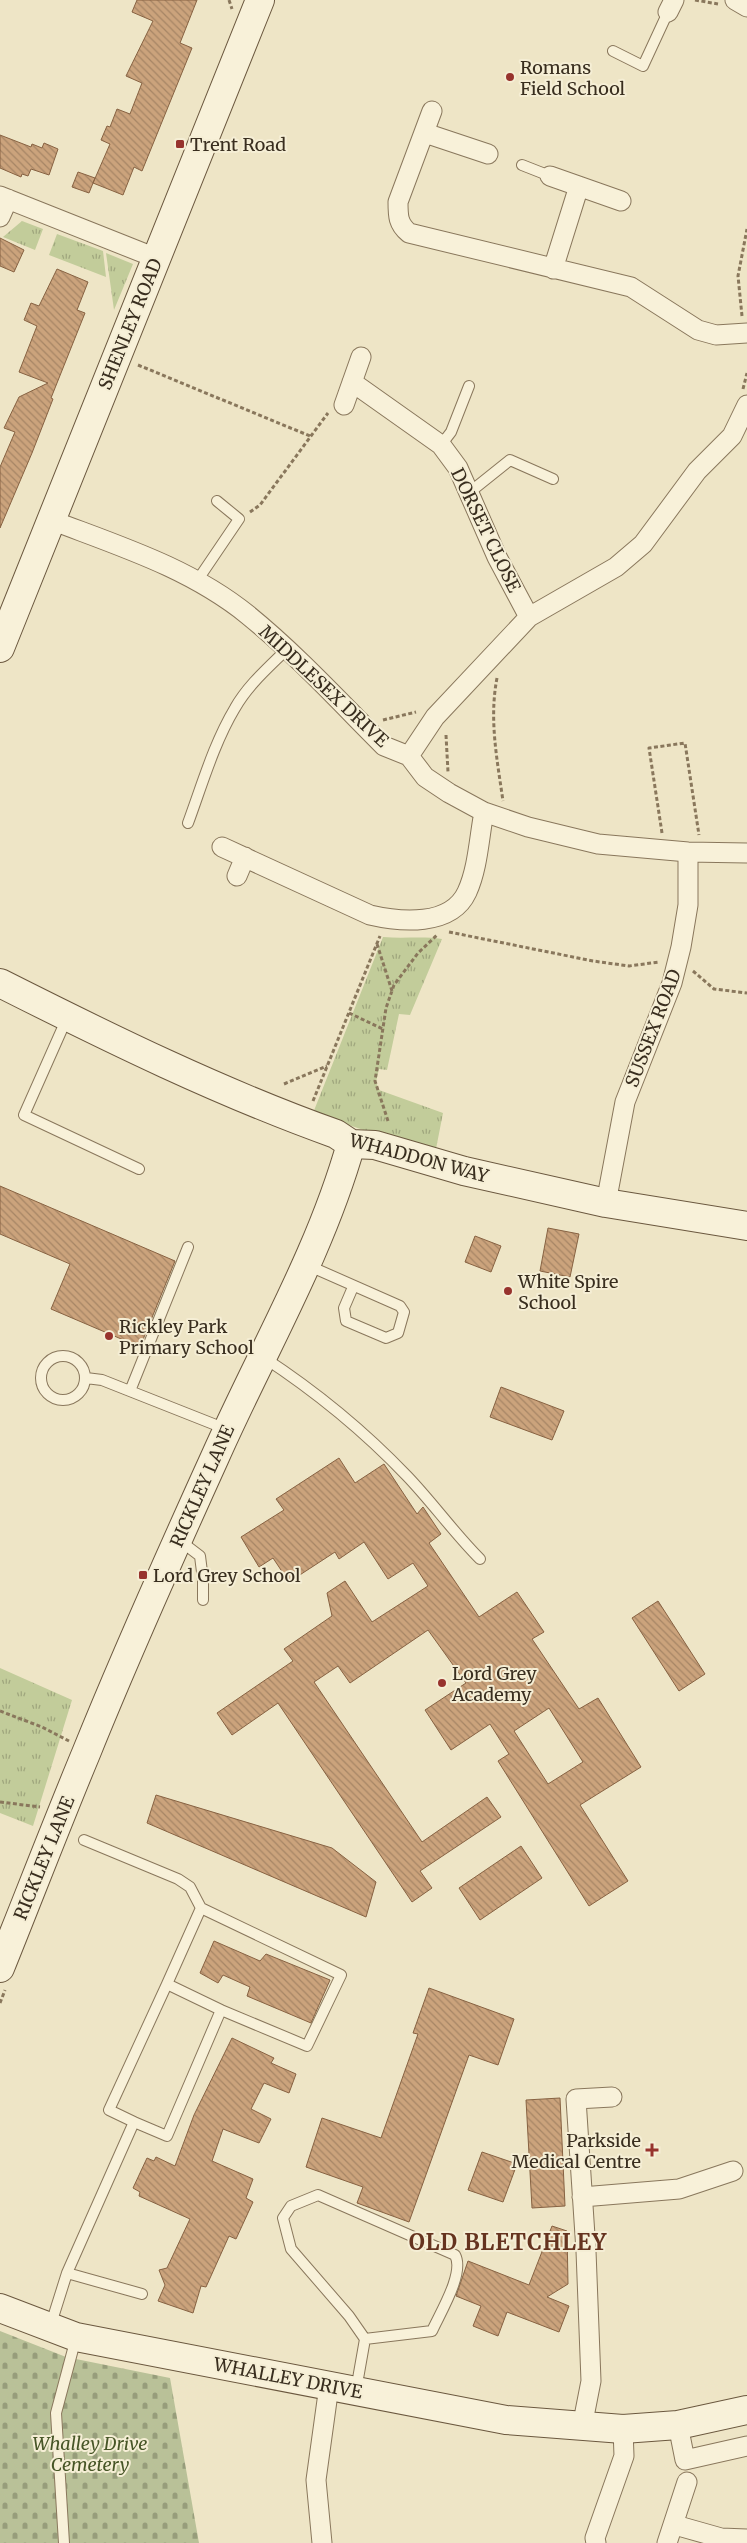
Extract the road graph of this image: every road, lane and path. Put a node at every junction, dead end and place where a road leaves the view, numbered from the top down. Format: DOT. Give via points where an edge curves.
graph roads {
  1 [pos="260,0"];
  2 [pos="735,0"];
  3 [pos="671,6"];
  4 [pos="747,7"];
  5 [pos="613,51"];
  6 [pos="432,111"];
  7 [pos="425,134"];
  8 [pos="488,154"];
  9 [pos="522,165"];
  10 [pos="550,176"];
  11 [pos="579,186"];
  12 [pos="4,198"];
  13 [pos="621,201"];
  14 [pos="0,218"];
  15 [pos="747,229"];
  16 [pos="156,258"];
  17 [pos="553,270"];
  18 [pos="746,333"];
  19 [pos="361,357"];
  20 [pos="137,365"];
  21 [pos="352,382"];
  22 [pos="469,386"];
  23 [pos="344,405"];
  24 [pos="747,405"];
  25 [pos="310,436"];
  26 [pos="441,444"];
  27 [pos="553,479"];
  28 [pos="470,492"];
  29 [pos="217,501"];
  30 [pos="239,519"];
  31 [pos="51,520"];
  32 [pos="197,582"];
  33 [pos="529,617"];
  34 [pos="499,646"];
  35 [pos="0,648"];
  36 [pos="286,650"];
  37 [pos="435,717"];
  38 [pos="375,722"];
  39 [pos="409,756"];
  40 [pos="448,776"];
  41 [pos="495,808"];
  42 [pos="188,823"];
  43 [pos="654,835"];
  44 [pos="663,836"];
  45 [pos="671,836"];
  46 [pos="691,845"];
  47 [pos="222,847"];
  48 [pos="747,853"];
  49 [pos="245,857"];
  50 [pos="237,876"];
  51 [pos="387,919"];
  52 [pos="377,944"];
  53 [pos="678,959"];
  54 [pos="0,983"];
  55 [pos="392,991"];
  56 [pos="747,993"];
  57 [pos="349,1013"];
  58 [pos="67,1017"];
  59 [pos="383,1029"];
  60 [pos="327,1066"];
  61 [pos="284,1084"];
  62 [pos="388,1121"];
  63 [pos="306,1123"];
  64 [pos="351,1144"];
  65 [pos="138,1169"];
  66 [pos="606,1203"];
  67 [pos="747,1226"];
  68 [pos="188,1247"];
  69 [pos="307,1266"];
  70 [pos="353,1287"];
  71 [pos="262,1357"];
  72 [pos="86,1378"];
  73 [pos="130,1391"];
  74 [pos="227,1430"];
  75 [pos="178,1540"];
  76 [pos="480,1558"];
  77 [pos="203,1600"];
  78 [pos="0,1710"];
  79 [pos="87,1750"];
  80 [pos="0,1802"];
  81 [pos="63,1810"];
  82 [pos="84,1840"];
  83 [pos="201,1908"];
  84 [pos="6,1936"];
  85 [pos="0,1968"];
  86 [pos="167,1984"];
  87 [pos="221,2010"];
  88 [pos="612,2097"];
  89 [pos="134,2122"];
  90 [pos="733,2171"];
  91 [pos="582,2197"];
  92 [pos="67,2273"];
  93 [pos="142,2294"];
  94 [pos="0,2308"];
  95 [pos="50,2328"];
  96 [pos="76,2337"];
  97 [pos="365,2339"];
  98 [pos="329,2386"];
  99 [pos="356,2391"];
  100 [pos="747,2410"];
  101 [pos="678,2425"];
  102 [pos="582,2428"];
  103 [pos="623,2429"];
  104 [pos="747,2446"];
  105 [pos="687,2471"];
  106 [pos="675,2525"];
  107 [pos="747,2539"];
  108 [pos="64,2543"];
  109 [pos="322,2543"];
  110 [pos="596,2543"];
  111 [pos="667,2543"];
  1 -- 16 [label="street, SHENLEY ROAD"];
  2 -- 4 [label="street"];
  3 -- 5 [label="lane" via="643,66"];
  6 -- 7 [label="street"];
  7 -- 8 [label="street"];
  7 -- 17 [label="street" via="398,202 401,226 409,233"];
  9 -- 10 [label="lane"];
  10 -- 11 [label="street"];
  11 -- 13 [label="street"];
  11 -- 17 [label="street"];
  12 -- 14 [label="street"];
  12 -- 16 [label="street"];
  15 -- 18 [label="path" via="738,276"];
  16 -- 31 [label="street, SHENLEY ROAD"];
  17 -- 18 [label="street" via="631,288 698,330 716,335"];
  19 -- 21 [label="street"];
  20 -- 25 [label="path"];
  21 -- 23 [label="street"];
  21 -- 26 [label="street, DORSET CLOSE"];
  22 -- 26 [label="lane" via="451,432"];
  23 -- 25 [label="path" via="326,414"];
  24 -- 33 [label="street" via="732,436 697,471 642,544 616,567"];
  25 -- 30 [label="path" via="260,505"];
  26 -- 28 [label="street, DORSET CLOSE"];
  27 -- 28 [label="lane" via="510,460"];
  28 -- 33 [label="street, DORSET CLOSE" via="497,557"];
  29 -- 30 [label="lane"];
  30 -- 32 [label="lane"];
  31 -- 32 [label="street, MIDDLESEX DRIVE" via="153,558"];
  31 -- 35 [label="street, SHENLEY ROAD"];
  32 -- 36 [label="street, MIDDLESEX DRIVE" via="247,614"];
  33 -- 34 [label="street"];
  34 -- 37 [label="street"];
  34 -- 41 [label="path" via="500,665 493,697"];
  36 -- 39 [label="street, MIDDLESEX DRIVE" via="384,746"];
  36 -- 42 [label="lane" via="252,684 236,707 225,727"];
  37 -- 38 [label="path" via="423,710"];
  37 -- 39 [label="street"];
  37 -- 40 [label="path" via="445,728"];
  39 -- 41 [label="street, MIDDLESEX DRIVE" via="425,776"];
  41 -- 46 [label="street, MIDDLESEX DRIVE" via="598,844"];
  41 -- 51 [label="street" via="466,894 449,910 425,920"];
  43 -- 44 [label="path"];
  44 -- 45 [label="path"];
  44 -- 46 [label="path" via="649,748 685,743 699,838"];
  46 -- 48 [label="street, MIDDLESEX DRIVE"];
  46 -- 53 [label="street, SUSSEX ROAD" via="688,905"];
  47 -- 49 [label="street"];
  49 -- 50 [label="street"];
  49 -- 51 [label="street" via="370,916"];
  51 -- 52 [label="path"];
  52 -- 55 [label="path"];
  52 -- 57 [label="path"];
  53 -- 55 [label="path" via="628,966 442,930 418,953"];
  53 -- 56 [label="path" via="714,989"];
  53 -- 66 [label="street, SUSSEX ROAD" via="672,984 625,1102"];
  54 -- 58 [label="street, WHADDON WAY"];
  55 -- 59 [label="path"];
  57 -- 59 [label="path"];
  57 -- 60 [label="path"];
  58 -- 63 [label="street, WHADDON WAY"];
  58 -- 65 [label="lane" via="24,1115"];
  59 -- 62 [label="path" via="375,1081"];
  60 -- 61 [label="path"];
  60 -- 63 [label="path"];
  63 -- 64 [label="street, WHADDON WAY" via="336,1134"];
  64 -- 66 [label="street, WHADDON WAY" via="375,1145 464,1171"];
  64 -- 69 [label="street, RICKLEY LANE"];
  66 -- 67 [label="street, WHADDON WAY"];
  68 -- 73 [label="lane"];
  69 -- 70 [label="lane"];
  69 -- 71 [label="street, RICKLEY LANE"];
  70 -- 70 [label="lane" via="344,1308 346,1320 386,1338 398,1332 404,1312 400,1306"];
  71 -- 74 [label="street, RICKLEY LANE"];
  71 -- 76 [label="lane" via="334,1408 384,1454"];
  72 -- 72 [label="lane" via="82,1366 74,1358 62,1356 51,1359 43,1367 40,1379 52,1398 63,1401 74,1398 83,1389"];
  72 -- 73 [label="lane" via="102,1380"];
  73 -- 74 [label="lane"];
  74 -- 75 [label="street, RICKLEY LANE"];
  75 -- 77 [label="lane" via="200,1556"];
  75 -- 79 [label="street, RICKLEY LANE"];
  78 -- 79 [label="path"];
  79 -- 81 [label="street, RICKLEY LANE"];
  80 -- 81 [label="path"];
  81 -- 84 [label="street, RICKLEY LANE"];
  82 -- 83 [label="lane" via="178,1879 190,1887"];
  83 -- 86 [label="lane"];
  83 -- 87 [label="lane" via="341,1975 307,2046"];
  84 -- 85 [label="street, RICKLEY LANE"];
  86 -- 87 [label="lane"];
  86 -- 89 [label="lane" via="109,2110"];
  87 -- 89 [label="lane" via="166,2136"];
  88 -- 91 [label="street" via="576,2098"];
  89 -- 92 [label="lane"];
  90 -- 91 [label="street" via="678,2188"];
  91 -- 102 [label="street" via="591,2381"];
  92 -- 93 [label="lane"];
  92 -- 95 [label="lane"];
  94 -- 95 [label="street, WHALLEY DRIVE"];
  95 -- 96 [label="street, WHALLEY DRIVE"];
  96 -- 98 [label="street, WHALLEY DRIVE"];
  96 -- 108 [label="lane" via="56,2412"];
  97 -- 97 [label="lane" via="291,2248 283,2218 291,2206 318,2195 455,2255 458,2260 454,2283 432,2331"];
  97 -- 99 [label="lane"];
  98 -- 99 [label="street, WHALLEY DRIVE"];
  98 -- 109 [label="street" via="316,2480"];
  99 -- 102 [label="street, WHALLEY DRIVE" via="506,2420"];
  100 -- 101 [label="street, WHALLEY DRIVE"];
  101 -- 103 [label="street, WHALLEY DRIVE"];
  101 -- 105 [label="street"];
  102 -- 103 [label="street, WHALLEY DRIVE"];
  103 -- 110 [label="street" via="624,2456"];
  104 -- 105 [label="street"];
  105 -- 106 [label="street"];
  106 -- 107 [label="street" via="721,2538"];
  106 -- 111 [label="street"];
}
